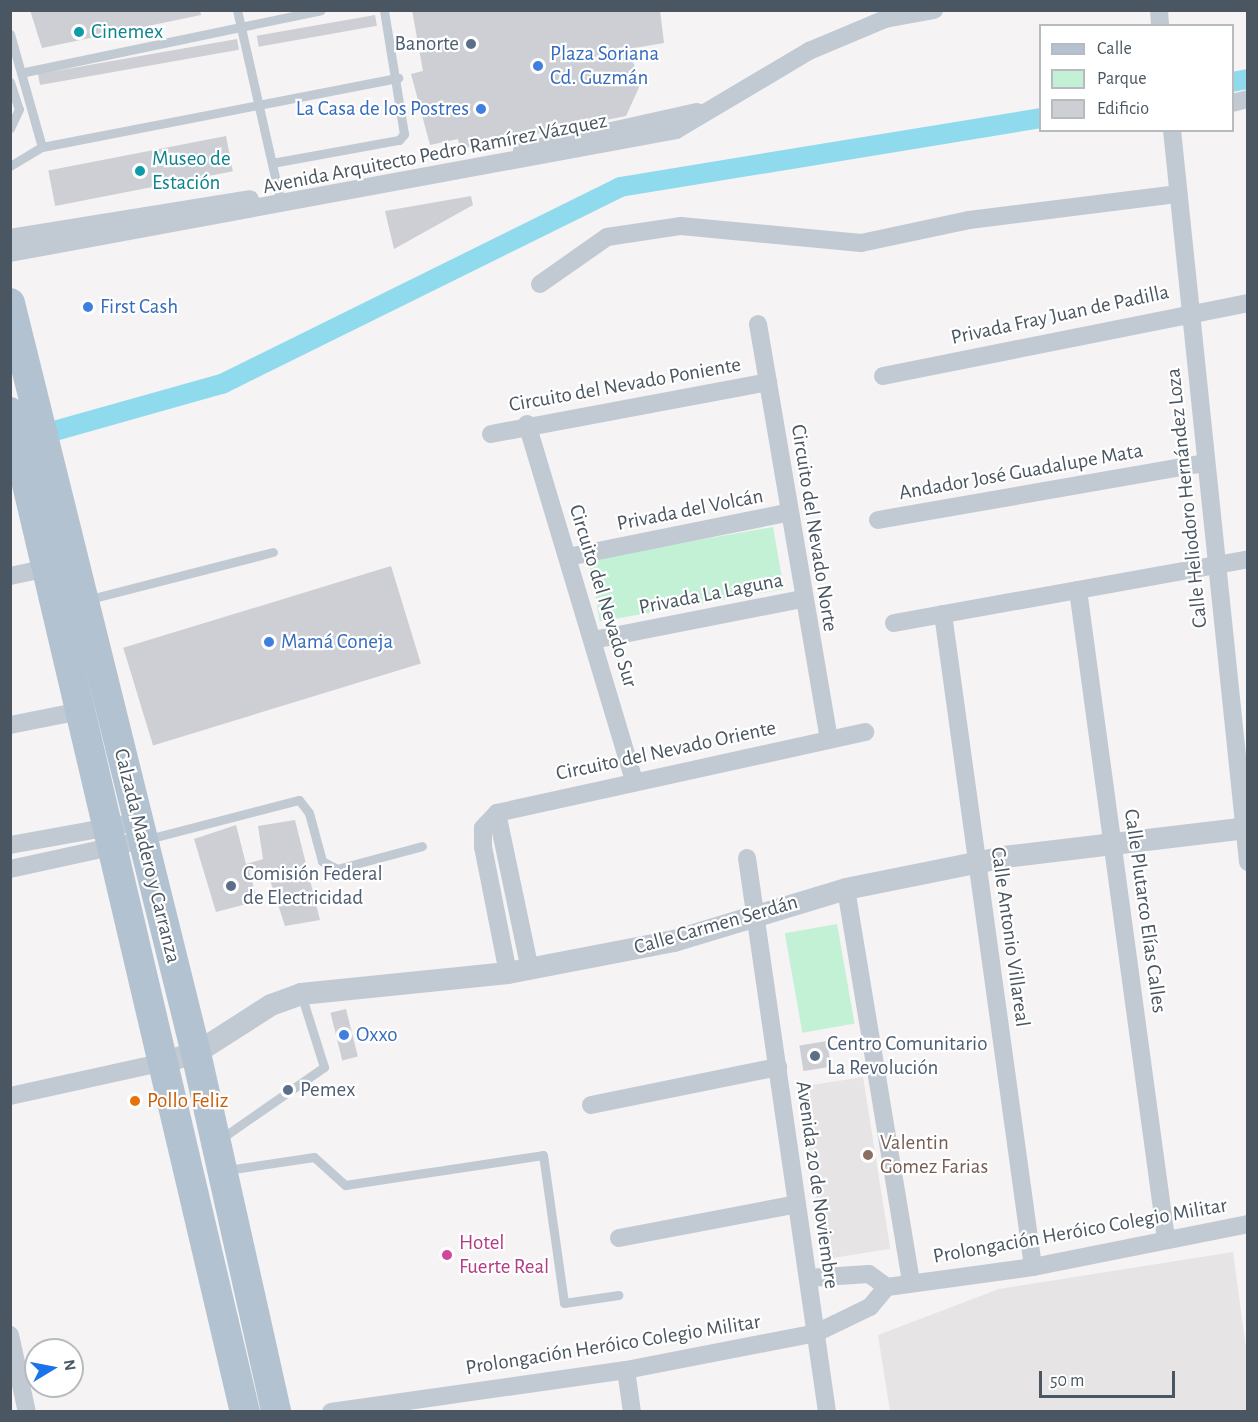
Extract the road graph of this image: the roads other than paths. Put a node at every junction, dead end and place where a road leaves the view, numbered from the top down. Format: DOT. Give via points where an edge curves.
graph roads {
  1 [pos="237,10"];
  2 [pos="321,10"];
  3 [pos="384,10"];
  4 [pos="934,10"];
  5 [pos="241,27"];
  6 [pos="10,34"];
  7 [pos="25,72"];
  8 [pos="398,78"];
  9 [pos="10,82"];
  10 [pos="259,105"];
  11 [pos="720,107"];
  12 [pos="10,128"];
  13 [pos="1172,132"];
  14 [pos="42,147"];
  15 [pos="272,164"];
  16 [pos="10,166"];
  17 [pos="1178,194"];
  18 [pos="279,195"];
  19 [pos="10,238"];
  20 [pos="10,253"];
  21 [pos="540,284"];
  22 [pos="10,303"];
  23 [pos="1248,303"];
  24 [pos="1191,310"];
  25 [pos="758,324"];
  26 [pos="883,376"];
  27 [pos="768,382"];
  28 [pos="17,418"];
  29 [pos="527,424"];
  30 [pos="491,434"];
  31 [pos="1206,463"];
  32 [pos="46,503"];
  33 [pos="787,513"];
  34 [pos="878,520"];
  35 [pos="273,552"];
  36 [pos="568,557"];
  37 [pos="1248,559"];
  38 [pos="1217,565"];
  39 [pos="47,568"];
  40 [pos="10,576"];
  41 [pos="1078,590"];
  42 [pos="802,599"];
  43 [pos="84,601"];
  44 [pos="943,614"];
  45 [pos="894,623"];
  46 [pos="593,640"];
  47 [pos="85,664"];
  48 [pos="81,711"];
  49 [pos="10,725"];
  50 [pos="865,732"];
  51 [pos="829,738"];
  52 [pos="634,781"];
  53 [pos="497,813"];
  54 [pos="1246,828"];
  55 [pos="141,831"];
  56 [pos="111,837"];
  57 [pos="10,845"];
  58 [pos="1113,845"];
  59 [pos="422,846"];
  60 [pos="747,858"];
  61 [pos="1248,862"];
  62 [pos="977,863"];
  63 [pos="10,869"];
  64 [pos="846,889"];
  65 [pos="756,914"];
  66 [pos="519,971"];
  67 [pos="301,994"];
  68 [pos="196,1053"];
  69 [pos="164,1062"];
  70 [pos="778,1067"];
  71 [pos="10,1096"];
  72 [pos="591,1105"];
  73 [pos="216,1142"];
  74 [pos="222,1171"];
  75 [pos="797,1204"];
  76 [pos="1246,1226"];
  77 [pos="619,1238"];
  78 [pos="1166,1238"];
  79 [pos="1033,1267"];
  80 [pos="808,1278"];
  81 [pos="911,1283"];
  82 [pos="887,1287"];
  83 [pos="618,1295"];
  84 [pos="816,1333"];
  85 [pos="10,1335"];
  86 [pos="626,1370"];
  87 [pos="276,1411"];
  88 [pos="27,1412"];
  89 [pos="245,1412"];
  90 [pos="332,1412"];
  91 [pos="632,1412"];
  92 [pos="827,1412"];
  1 -- 5 [label="lane"];
  2 -- 5 [label="lane"];
  3 -- 8 [label="lane"];
  4 -- 11 [label="street, Avenida Arquitecto Pedro Ramírez Vázquez" via="885,19 809,51"];
  5 -- 7 [label="lane"];
  5 -- 10 [label="lane"];
  6 -- 7 [label="lane"];
  7 -- 14 [label="lane"];
  8 -- 10 [label="lane"];
  8 -- 15 [label="lane" via="407,127 399,140"];
  9 -- 12 [label="lane" via="19,109"];
  10 -- 14 [label="lane"];
  10 -- 15 [label="lane"];
  11 -- 18 [label="street, Avenida Arquitecto Pedro Ramírez Vázquez" via="448,166"];
  11 -- 20 [label="street, Avenida Arquitecto Pedro Ramírez Vázquez" via="676,130 559,156"];
  13 -- 17 [label="street, Calle Heliodoro Hernández Loza"];
  14 -- 16 [label="lane"];
  15 -- 18 [label="lane"];
  17 -- 21 [label="street" via="969,220 861,243 681,226 607,237"];
  17 -- 24 [label="street, Calle Heliodoro Hernández Loza"];
  18 -- 19 [label="street, Avenida Arquitecto Pedro Ramírez Vázquez"];
  22 -- 28 [label="main road, Calzada Madero y Carranza"];
  23 -- 24 [label="street, Privada Fray Juan de Padilla"];
  24 -- 26 [label="street, Privada Fray Juan de Padilla"];
  24 -- 31 [label="street, Calle Heliodoro Hernández Loza"];
  25 -- 27 [label="street, Circuito del Nevado Norte"];
  27 -- 29 [label="street, Circuito del Nevado Poniente"];
  27 -- 33 [label="street, Circuito del Nevado Norte"];
  28 -- 32 [label="main road, Calzada Madero y Carranza" via="34,453"];
  29 -- 30 [label="street, Circuito del Nevado Poniente"];
  29 -- 36 [label="street, Circuito del Nevado Sur"];
  31 -- 34 [label="street, Andador José Guadalupe Mata"];
  31 -- 38 [label="street, Calle Heliodoro Hernández Loza"];
  32 -- 39 [label="main road, Calzada Madero y Carranza"];
  32 -- 43 [label="main road, Calzada Madero y Carranza"];
  33 -- 36 [label="street, Privada del Volcán"];
  33 -- 42 [label="street, Circuito del Nevado Norte"];
  35 -- 43 [label="lane"];
  36 -- 46 [label="street, Circuito del Nevado Sur"];
  37 -- 38 [label="street"];
  38 -- 41 [label="street"];
  38 -- 54 [label="street, Calle Heliodoro Hernández Loza"];
  39 -- 40 [label="street"];
  39 -- 47 [label="main road, Calzada Madero y Carranza"];
  41 -- 44 [label="street"];
  41 -- 58 [label="street, Calle Plutarco Elías Calles"];
  42 -- 46 [label="street, Privada La Laguna"];
  42 -- 51 [label="street, Circuito del Nevado Norte"];
  43 -- 47 [label="main road, Calzada Madero y Carranza"];
  44 -- 45 [label="street"];
  44 -- 62 [label="street, Calle Antonio Villareal"];
  46 -- 52 [label="street, Circuito del Nevado Sur"];
  47 -- 48 [label="main road, Calzada Madero y Carranza"];
  47 -- 55 [label="main road, Calzada Madero y Carranza"];
  48 -- 49 [label="street"];
  48 -- 56 [label="main road, Calzada Madero y Carranza"];
  50 -- 51 [label="street, Circuito del Nevado Oriente"];
  51 -- 52 [label="street, Circuito del Nevado Oriente"];
  52 -- 53 [label="street, Circuito del Nevado Oriente"];
  53 -- 66 [label="street"];
  53 -- 66 [label="street" via="483,828"];
  54 -- 58 [label="street, Calle Carmen Serdán"];
  54 -- 61 [label="street, Calle Heliodoro Hernández Loza"];
  55 -- 56 [label="street"];
  55 -- 59 [label="lane" via="299,800 309,813 322,861 337,869"];
  55 -- 68 [label="main road, Calzada Madero y Carranza"];
  56 -- 57 [label="street"];
  56 -- 63 [label="street"];
  56 -- 69 [label="main road, Calzada Madero y Carranza"];
  58 -- 62 [label="street, Calle Carmen Serdán"];
  58 -- 78 [label="street, Calle Plutarco Elías Calles"];
  60 -- 65 [label="street, Avenida 20 de Noviembre"];
  62 -- 64 [label="street, Calle Carmen Serdán"];
  62 -- 79 [label="street, Calle Antonio Villareal"];
  64 -- 65 [label="street, Calle Carmen Serdán"];
  64 -- 81 [label="street"];
  65 -- 66 [label="street, Calle Carmen Serdán" via="674,941"];
  65 -- 70 [label="street, Avenida 20 de Noviembre"];
  66 -- 67 [label="street, Calle Carmen Serdán"];
  67 -- 68 [label="street, Calle Carmen Serdán" via="271,1005"];
  67 -- 73 [label="lane" via="324,1067"];
  68 -- 69 [label="street, Calle Carmen Serdán"];
  68 -- 73 [label="main road, Calzada Madero y Carranza"];
  69 -- 71 [label="street"];
  69 -- 89 [label="main road, Calzada Madero y Carranza"];
  70 -- 72 [label="street"];
  70 -- 75 [label="street, Avenida 20 de Noviembre"];
  73 -- 74 [label="main road, Calzada Madero y Carranza"];
  74 -- 83 [label="lane" via="314,1157 345,1185 543,1155 564,1303"];
  74 -- 87 [label="main road, Calzada Madero y Carranza"];
  75 -- 77 [label="street"];
  75 -- 80 [label="street, Avenida 20 de Noviembre"];
  76 -- 78 [label="street, Prolongación Heróico Colegio Militar"];
  78 -- 79 [label="street, Prolongación Heróico Colegio Militar"];
  79 -- 81 [label="street, Prolongación Heróico Colegio Militar"];
  80 -- 82 [label="street" via="869,1274"];
  80 -- 84 [label="street, Avenida 20 de Noviembre"];
  81 -- 82 [label="street, Prolongación Heróico Colegio Militar"];
  82 -- 84 [label="street, Prolongación Heróico Colegio Militar" via="870,1307"];
  84 -- 86 [label="street, Prolongación Heróico Colegio Militar"];
  84 -- 92 [label="street, Avenida 20 de Noviembre"];
  85 -- 88 [label="street"];
  86 -- 90 [label="street, Prolongación Heróico Colegio Militar"];
  86 -- 91 [label="street"];
}
